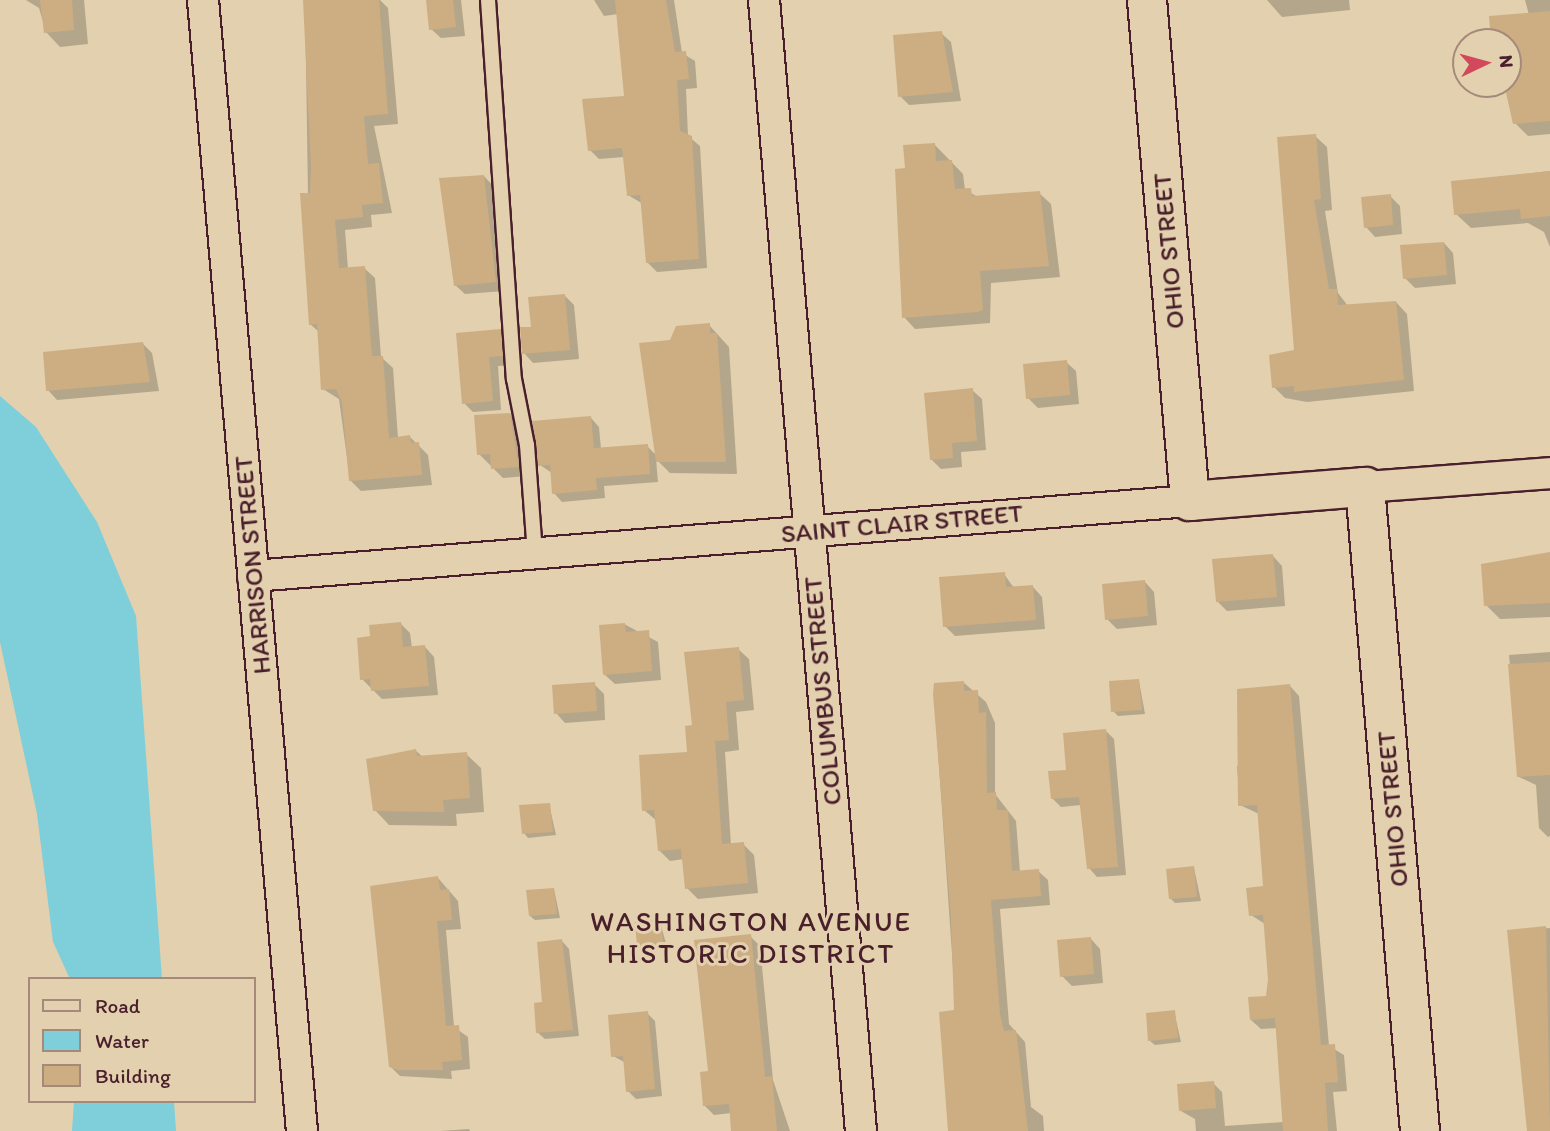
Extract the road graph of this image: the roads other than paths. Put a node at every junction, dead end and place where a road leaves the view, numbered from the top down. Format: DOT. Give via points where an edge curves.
graph roads {
  1 [pos="203,0"];
  2 [pos="488,0"];
  3 [pos="764,0"];
  4 [pos="1147,0"];
  5 [pos="1550,473"];
  6 [pos="1365,487"];
  7 [pos="1190,501"];
  8 [pos="809,532"];
  9 [pos="535,553"];
  10 [pos="253,576"];
  11 [pos="302,1131"];
  12 [pos="860,1131"];
  13 [pos="1420,1131"];
  1 -- 10 [label="street, HARRISON STREET"];
  2 -- 9 [label="lane" via="514,379 527,445"];
  3 -- 8 [label="street, COLUMBUS STREET"];
  4 -- 7 [label="street, OHIO STREET"];
  5 -- 6 [label="street, SAINT CLAIR STREET"];
  6 -- 7 [label="street, SAINT CLAIR STREET"];
  6 -- 13 [label="street, OHIO STREET"];
  7 -- 8 [label="street, SAINT CLAIR STREET"];
  8 -- 9 [label="street, SAINT CLAIR STREET"];
  8 -- 12 [label="street, COLUMBUS STREET"];
  9 -- 10 [label="street, SAINT CLAIR STREET"];
  10 -- 11 [label="street, HARRISON STREET"];
}
